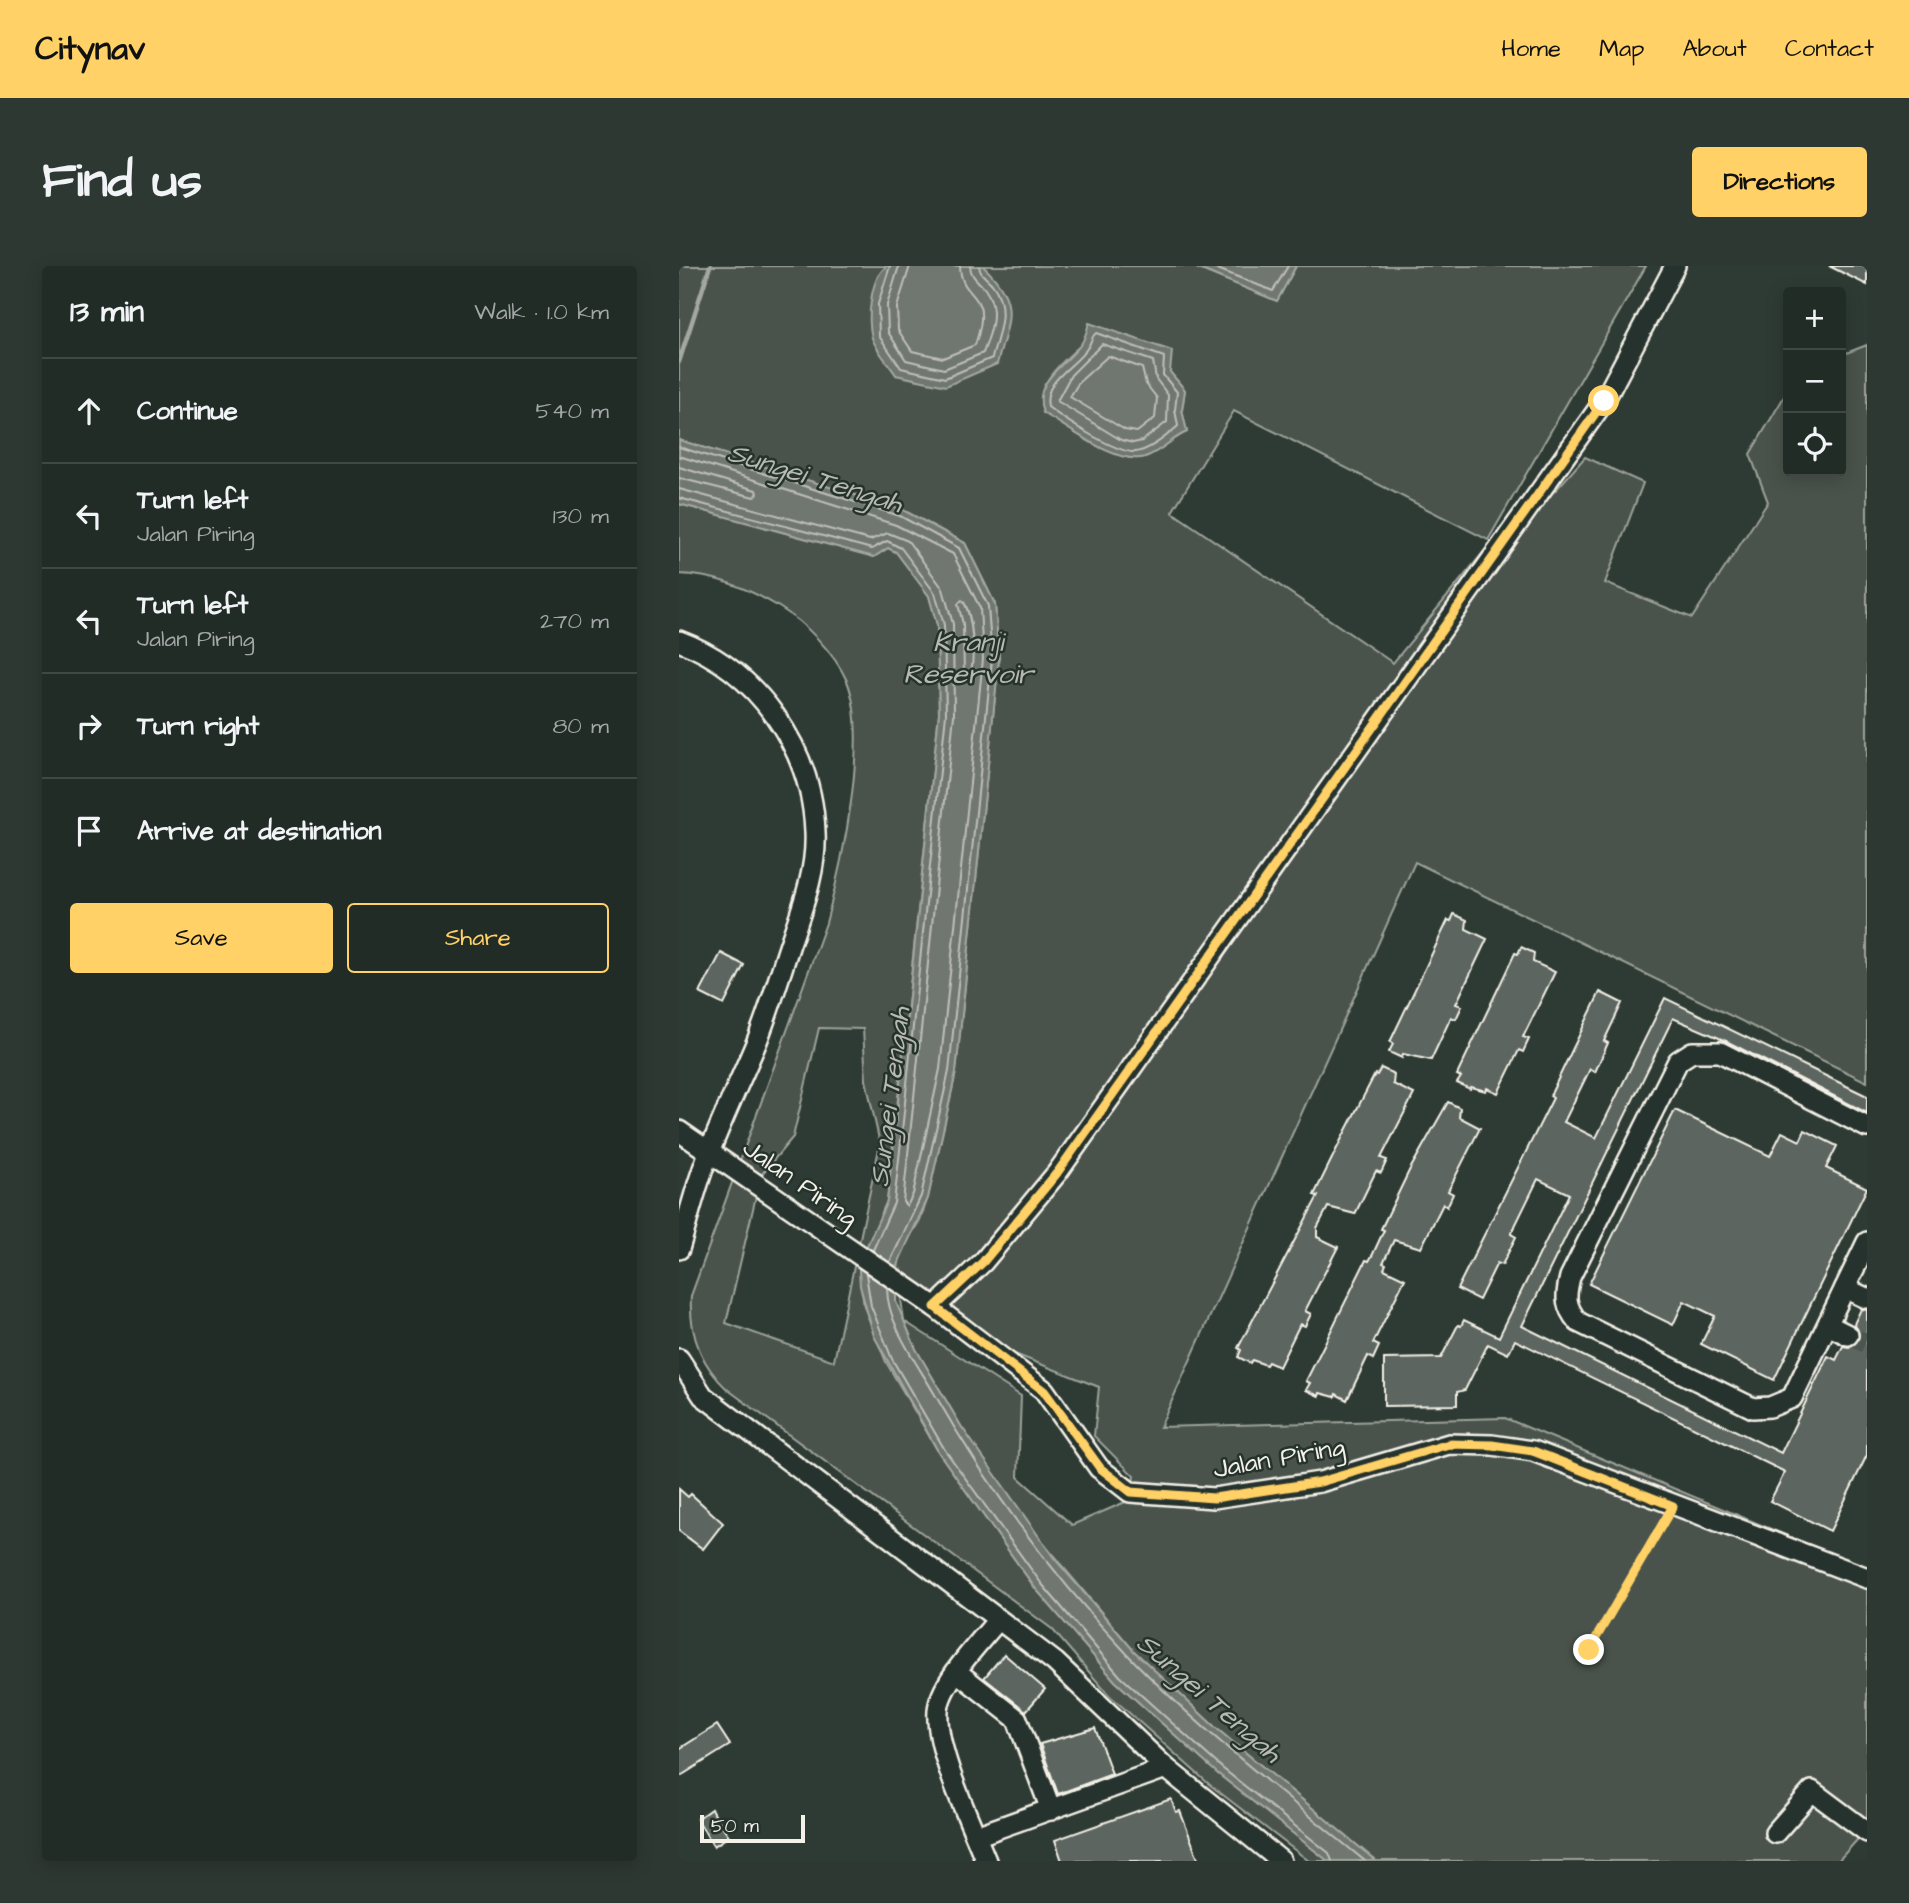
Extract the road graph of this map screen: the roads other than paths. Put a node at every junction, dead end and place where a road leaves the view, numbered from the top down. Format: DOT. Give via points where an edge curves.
graph roads {
  1 [pos="1675,266"];
  2 [pos="679,641"];
  3 [pos="1867,1127"];
  4 [pos="679,1131"];
  5 [pos="709,1151"];
  6 [pos="1867,1242"];
  7 [pos="679,1249"];
  8 [pos="1845,1288"];
  9 [pos="1866,1298"];
  10 [pos="935,1307"];
  11 [pos="1828,1325"];
  12 [pos="1848,1335"];
  13 [pos="679,1359"];
  14 [pos="1867,1578"];
  15 [pos="997,1621"];
  16 [pos="957,1672"];
  17 [pos="1166,1768"];
  18 [pos="1051,1810"];
  19 [pos="1867,1832"];
  20 [pos="1775,1833"];
  21 [pos="977,1836"];
  22 [pos="986,1861"];
  23 [pos="1281,1861"];
  1 -- 10 [label="lane" via="1604,401 1057,1173 983,1262"];
  2 -- 5 [label="lane" via="730,667 778,717 801,769 815,834 813,866 786,957 758,1038"];
  3 -- 11 [label="lane" via="1720,1052 1692,1052 1678,1061 1565,1295 1578,1322 1753,1408 1793,1398"];
  4 -- 5 [label="lane, Jalan Piring"];
  5 -- 7 [label="lane"];
  5 -- 10 [label="lane, Jalan Piring"];
  6 -- 8 [label="lane"];
  8 -- 9 [label="lane"];
  8 -- 11 [label="lane"];
  10 -- 14 [label="lane, Jalan Piring" via="1044,1391 1100,1468 1131,1492 1214,1498 1320,1482 1449,1444 1492,1445 1533,1451"];
  11 -- 12 [label="lane"];
  13 -- 15 [label="lane" via="703,1396"];
  15 -- 16 [label="lane"];
  15 -- 17 [label="lane" via="1055,1662"];
  16 -- 18 [label="lane" via="1017,1719"];
  16 -- 21 [label="lane" via="938,1710 944,1749"];
  17 -- 18 [label="lane"];
  17 -- 23 [label="lane"];
  18 -- 21 [label="lane"];
  19 -- 20 [label="lane" via="1809,1792"];
  21 -- 22 [label="lane"];
}
